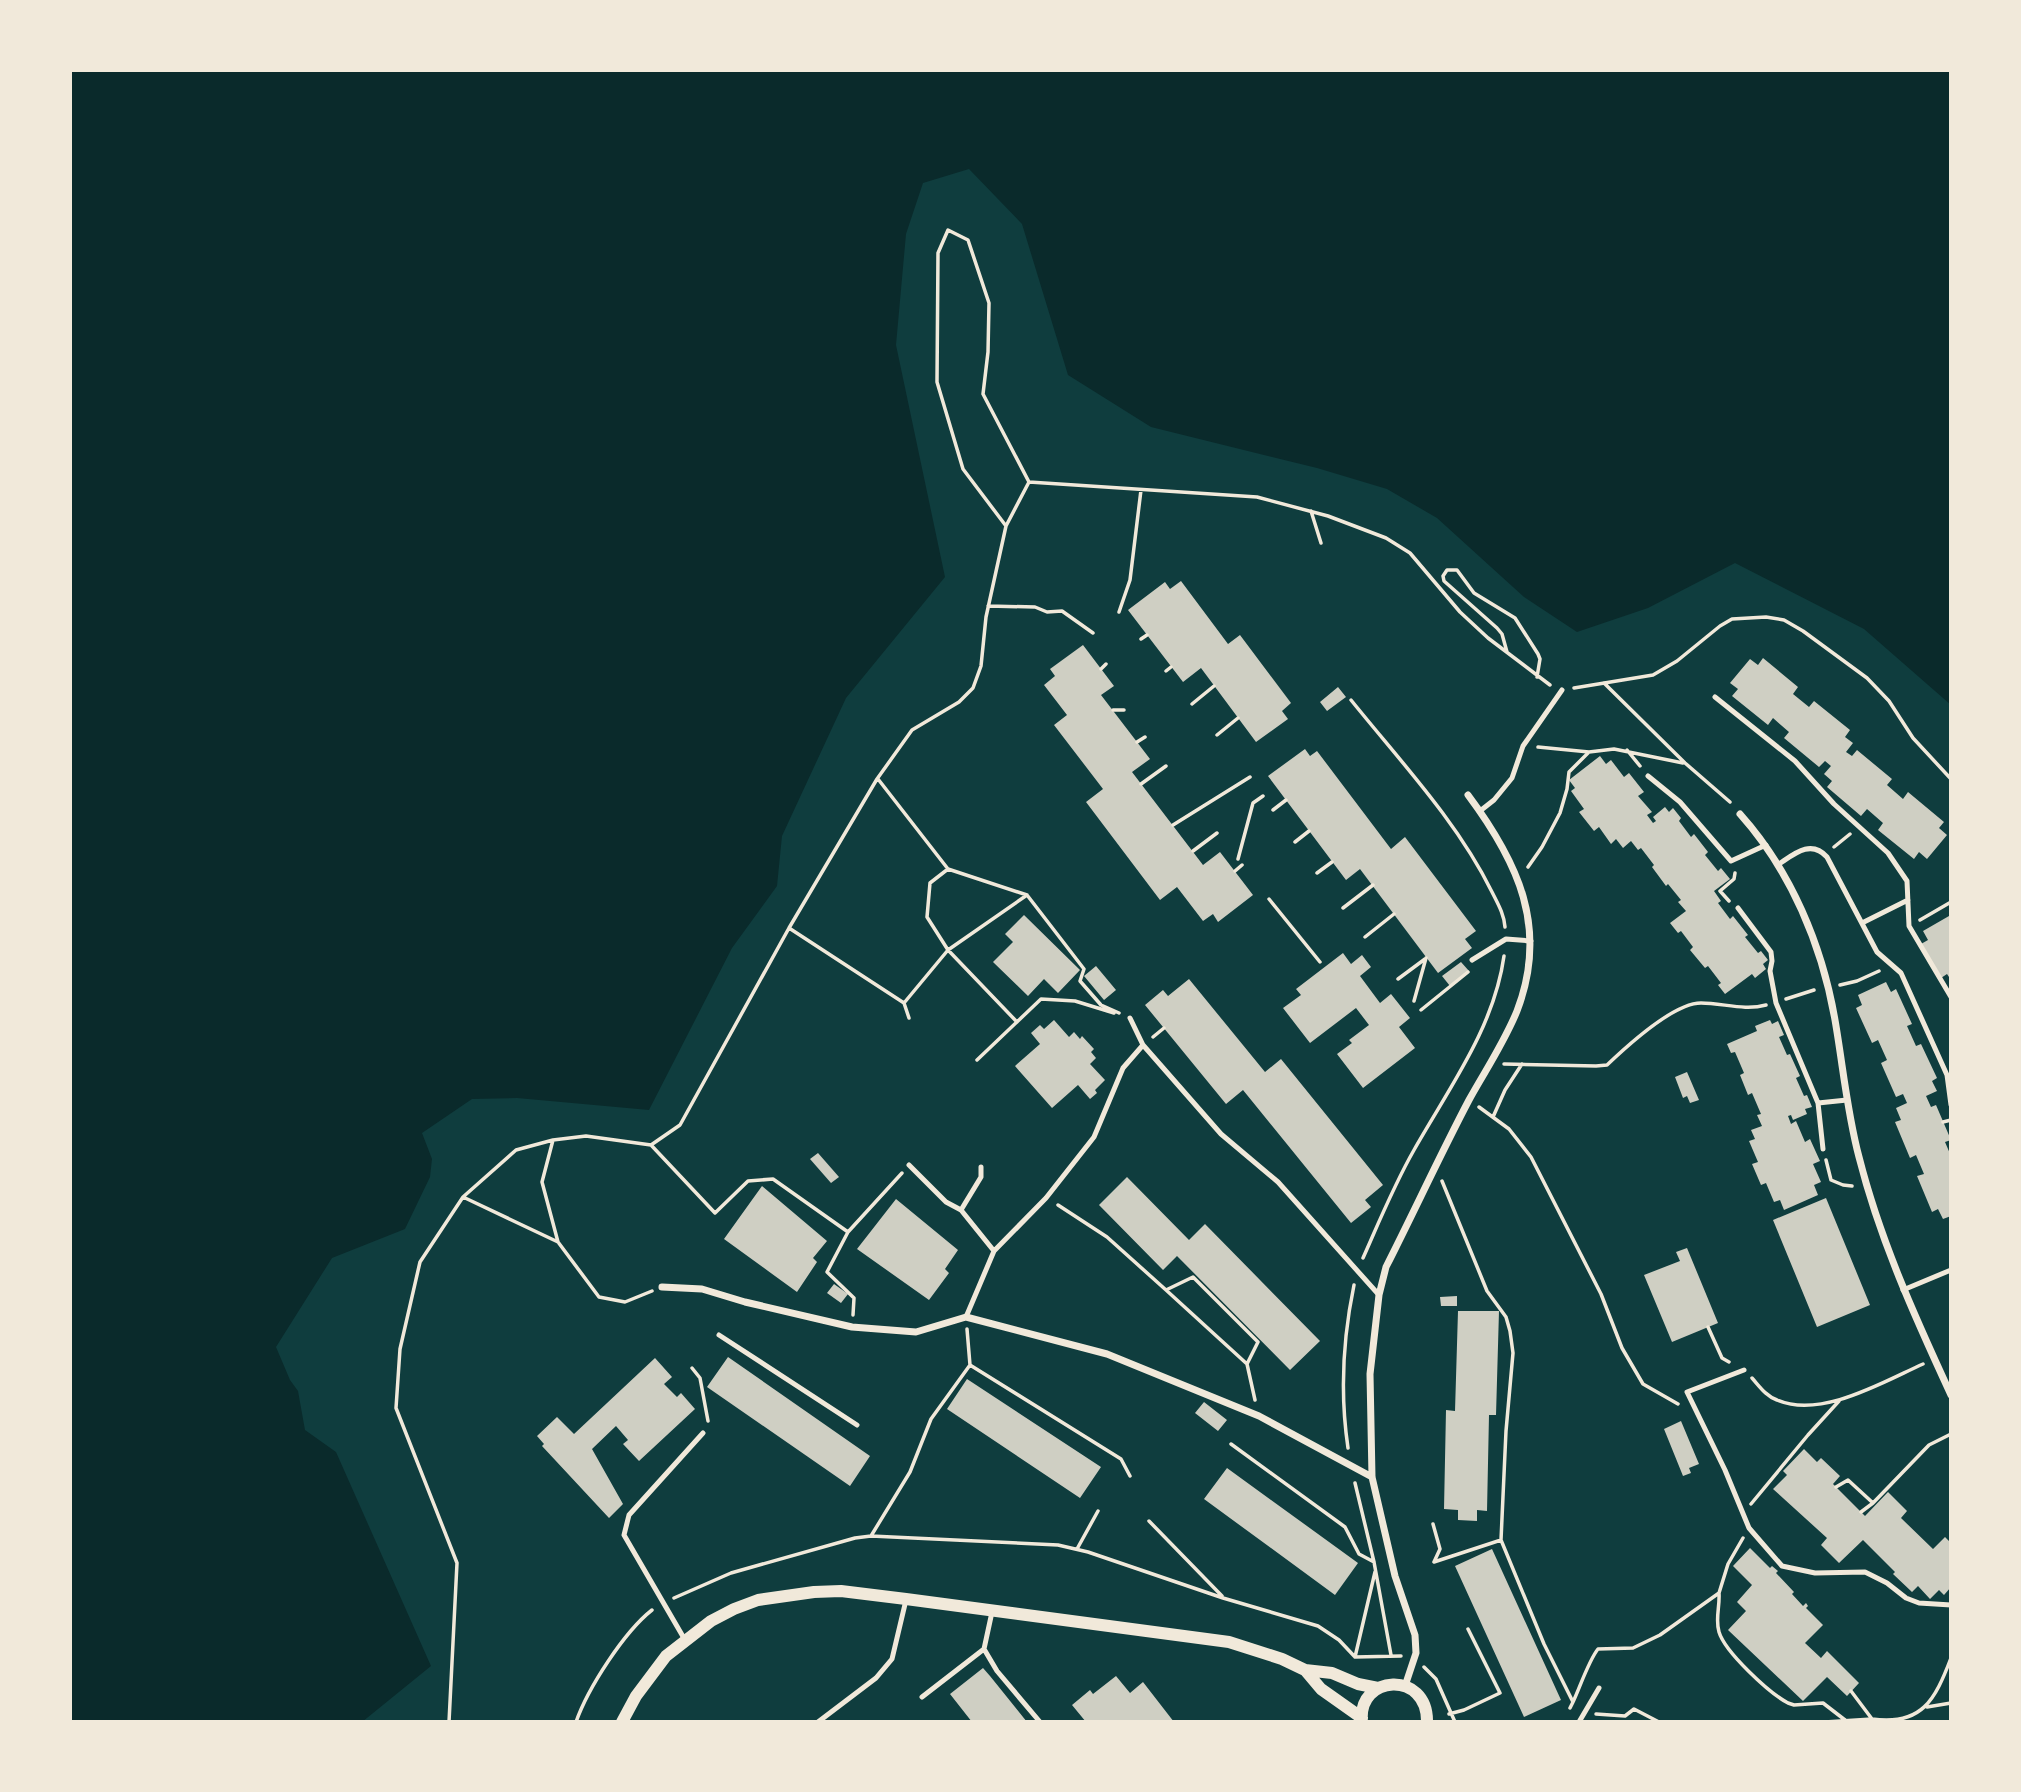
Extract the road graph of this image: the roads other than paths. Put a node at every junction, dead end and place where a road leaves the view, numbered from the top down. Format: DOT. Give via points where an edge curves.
graph roads {
  1 [pos="1562,690"];
  2 [pos="1715,697"];
  3 [pos="1648,776"];
  4 [pos="1468,795"];
  5 [pos="1480,811"];
  6 [pos="1740,814"];
  7 [pos="1766,845"];
  8 [pos="1779,864"];
  9 [pos="1908,900"];
  10 [pos="1738,908"];
  11 [pos="1862,923"];
  12 [pos="1531,941"];
  13 [pos="1472,960"];
  14 [pos="1951,997"];
  15 [pos="1129,1018"];
  16 [pos="1143,1045"];
  17 [pos="1847,1100"];
  18 [pos="1818,1103"];
  19 [pos="1951,1105"];
  20 [pos="1823,1149"];
  21 [pos="909,1165"];
  22 [pos="981,1167"];
  23 [pos="961,1210"];
  24 [pos="994,1251"];
  25 [pos="1951,1270"];
  26 [pos="662,1287"];
  27 [pos="1903,1290"];
  28 [pos="1379,1295"];
  29 [pos="966,1317"];
  30 [pos="719,1335"];
  31 [pos="1744,1370"];
  32 [pos="1951,1395"];
  33 [pos="857,1425"];
  34 [pos="703,1433"];
  35 [pos="1372,1477"];
  36 [pos="906,1598"];
  37 [pos="1951,1605"];
  38 [pos="992,1612"];
  39 [pos="685,1640"];
  40 [pos="984,1649"];
  41 [pos="1305,1670"];
  42 [pos="1405,1686"];
  43 [pos="1378,1688"];
  44 [pos="1599,1688"];
  45 [pos="922,1697"];
  46 [pos="1362,1720"];
  47 [pos="622,1722"];
  48 [pos="818,1722"];
  49 [pos="1041,1722"];
  50 [pos="1427,1722"];
  51 [pos="1579,1722"];
  1 -- 5 [label="lane" via="1523,746 1512,778"];
  2 -- 9 [label="lane" via="1795,761 1888,853 1907,881"];
  3 -- 7 [label="lane" via="1681,802 1731,861"];
  4 -- 5 [label="street"];
  5 -- 12 [label="street" via="1511,862"];
  6 -- 7 [label="street"];
  7 -- 8 [label="street"];
  8 -- 11 [label="lane" via="1801,850 1823,852"];
  8 -- 17 [label="street" via="1801,910 1828,988"];
  9 -- 11 [label="lane"];
  9 -- 14 [label="lane" via="1909,926"];
  10 -- 18 [label="lane" via="1772,952 1776,1003"];
  11 -- 19 [label="lane" via="1877,952 1901,973 1947,1075"];
  12 -- 13 [label="lane" via="1506,939"];
  12 -- 28 [label="street" via="1516,1012 1436,1166 1387,1268"];
  15 -- 16 [label="lane"];
  16 -- 24 [label="lane" via="1123,1068 1094,1137 1046,1198"];
  16 -- 28 [label="lane" via="1221,1135 1278,1182"];
  17 -- 18 [label="lane"];
  17 -- 27 [label="street" via="1864,1177"];
  18 -- 20 [label="lane"];
  21 -- 23 [label="lane" via="946,1202"];
  22 -- 23 [label="lane" via="981,1177"];
  23 -- 24 [label="lane"];
  24 -- 29 [label="lane"];
  25 -- 27 [label="lane"];
  26 -- 29 [label="street" via="702,1289 852,1327 916,1332"];
  27 -- 32 [label="street"];
  28 -- 35 [label="street" via="1370,1374"];
  29 -- 35 [label="street" via="1108,1354 1259,1416"];
  30 -- 33 [label="lane"];
  31 -- 37 [label="lane" via="1687,1392 1749,1528 1782,1566 1815,1573 1865,1572 1919,1603"];
  34 -- 39 [label="lane" via="629,1515 624,1535"];
  35 -- 42 [label="street" via="1395,1576 1415,1635 1416,1653"];
  36 -- 38 [label="street"];
  36 -- 39 [label="street" via="841,1591 758,1600 734,1609"];
  36 -- 48 [label="lane" via="892,1659 876,1678"];
  38 -- 40 [label="lane"];
  38 -- 41 [label="street" via="1229,1642"];
  39 -- 47 [label="street" via="650,1676"];
  40 -- 45 [label="lane"];
  40 -- 49 [label="lane"];
  41 -- 43 [label="street" via="1332,1673"];
  41 -- 46 [label="street" via="1321,1689"];
  42 -- 43 [label="street"];
  42 -- 50 [label="street" via="1423,1701"];
  43 -- 46 [label="street" via="1367,1698"];
  44 -- 51 [label="lane"];
}
